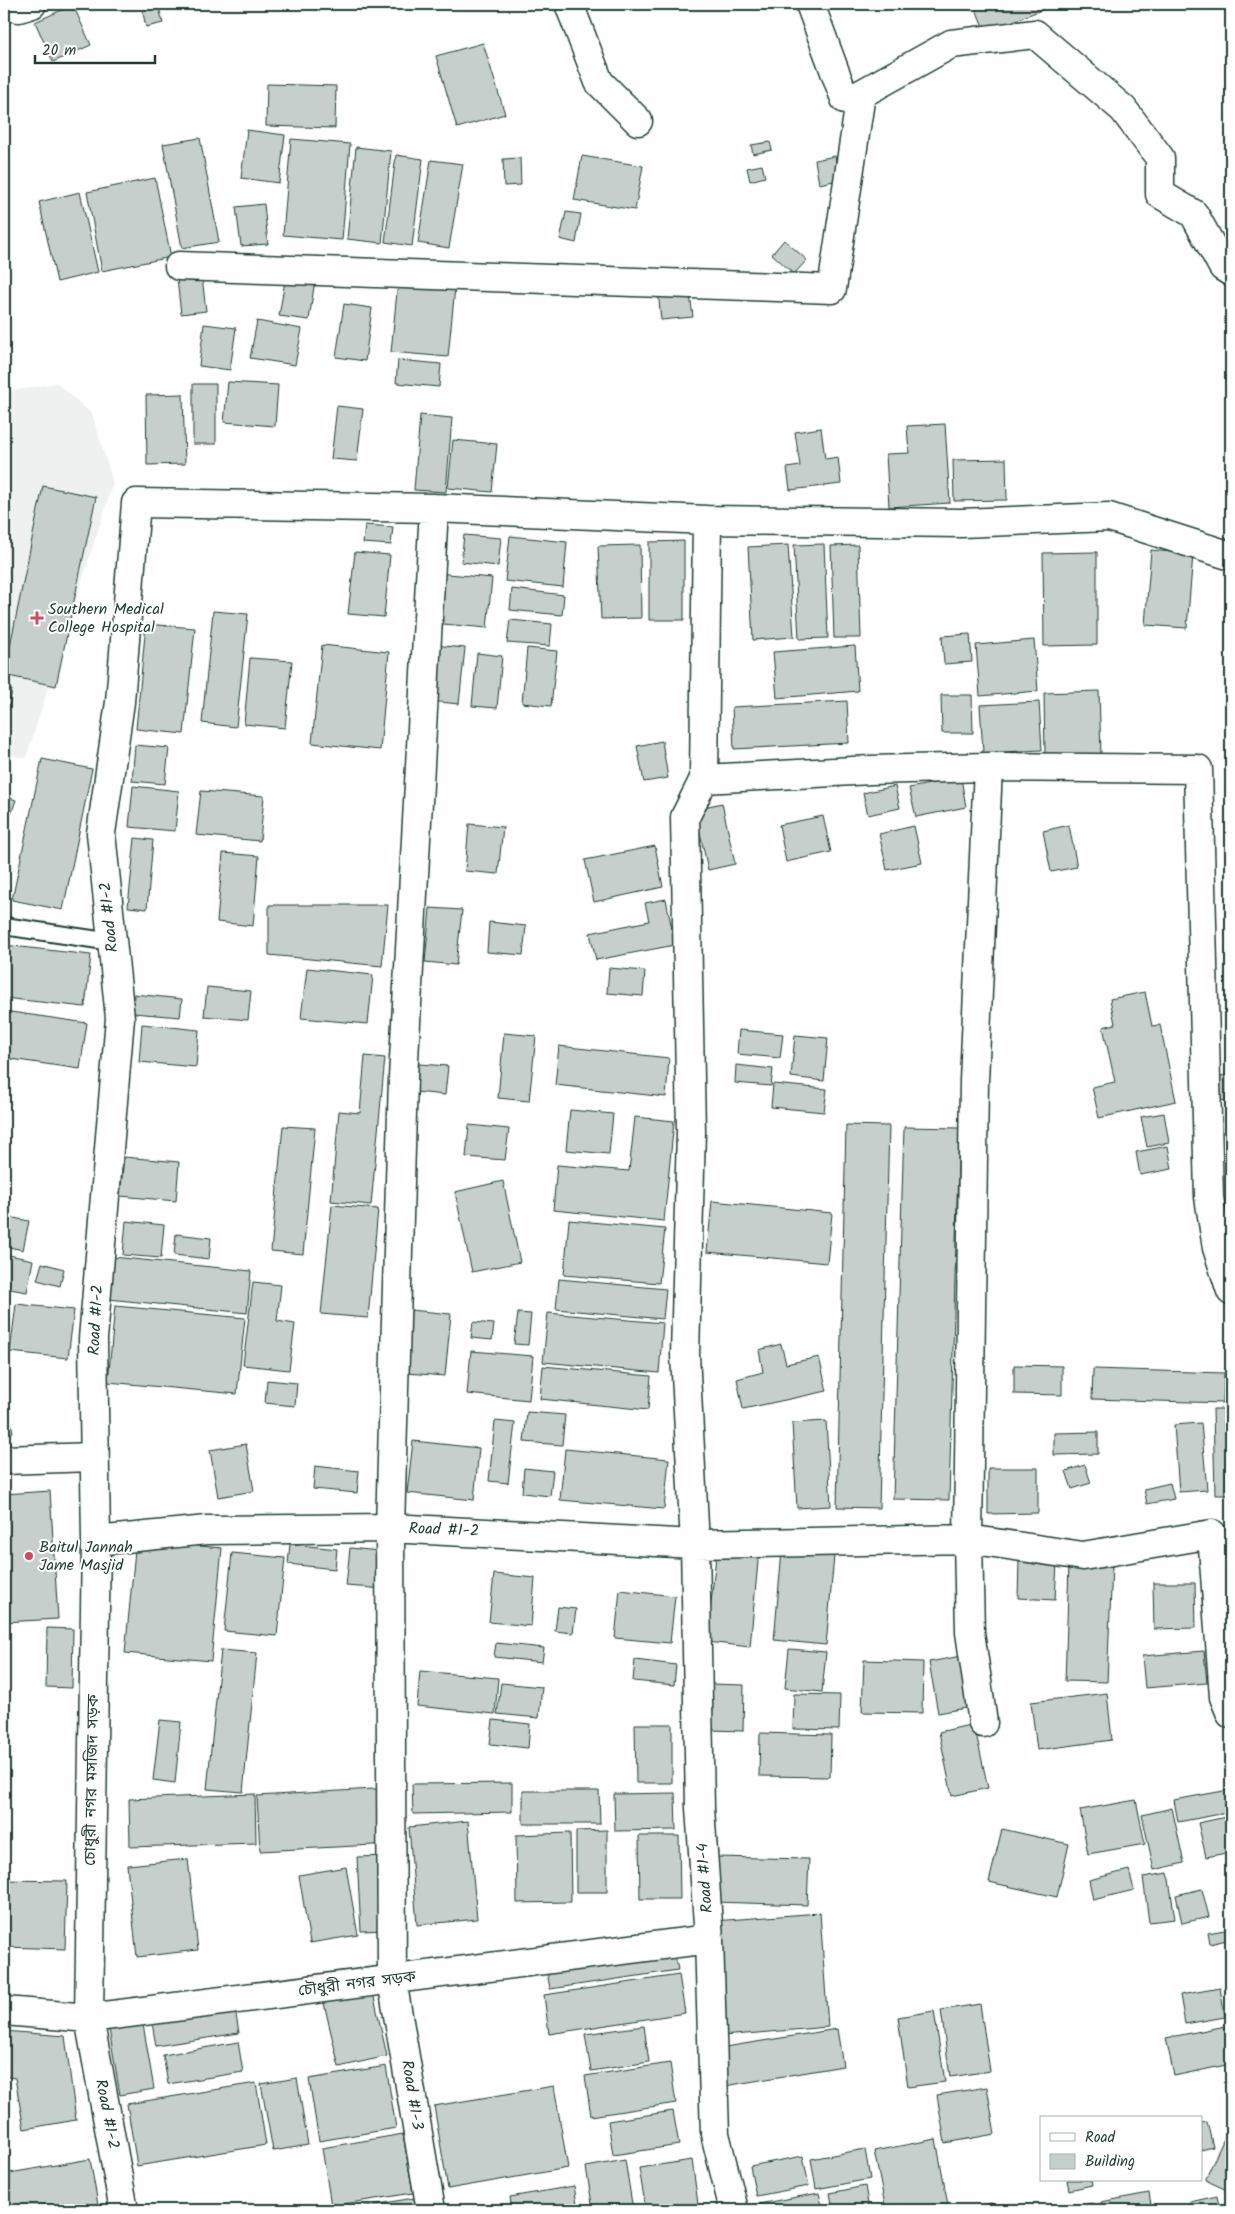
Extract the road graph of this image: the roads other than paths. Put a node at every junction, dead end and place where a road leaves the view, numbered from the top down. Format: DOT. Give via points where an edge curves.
graph roads {
  1 [pos="32,4"];
  2 [pos="568,4"];
  3 [pos="810,4"];
  4 [pos="4,6"];
  5 [pos="861,94"];
  6 [pos="638,121"];
  7 [pos="179,266"];
  8 [pos="1231,272"];
  9 [pos="434,508"];
  10 [pos="707,520"];
  11 [pos="1231,556"];
  12 [pos="988,767"];
  13 [pos="704,779"];
  14 [pos="4,926"];
  15 [pos="112,942"];
  16 [pos="1231,1291"];
  17 [pos="94,1457"];
  18 [pos="4,1460"];
  19 [pos="390,1528"];
  20 [pos="1222,1531"];
  21 [pos="968,1539"];
  22 [pos="96,1541"];
  23 [pos="695,1544"];
  24 [pos="1231,1714"];
  25 [pos="983,1723"];
  26 [pos="709,1939"];
  27 [pos="392,1980"];
  28 [pos="4,2011"];
  29 [pos="89,2018"];
  30 [pos="124,2210"];
  31 [pos="431,2210"];
  32 [pos="734,2210"];
  1 -- 4 [label="street" via="19,8"];
  2 -- 6 [label="street" via="599,82"];
  3 -- 5 [label="street" via="845,100"];
  5 -- 7 [label="street" via="832,289"];
  5 -- 8 [label="street" via="951,44 1035,34 1123,109 1160,158 1160,194 1194,214 1223,267"];
  9 -- 10 [label="street"];
  9 -- 15 [label="street, Road #1-2" via="136,503 120,702 101,833"];
  9 -- 19 [label="street, Road #1-3" via="403,1078"];
  10 -- 11 [label="street" via="961,523 1109,517"];
  10 -- 13 [label="street"];
  12 -- 13 [label="street"];
  12 -- 16 [label="street" via="1198,770 1208,1196 1217,1248"];
  12 -- 21 [label="street" via="974,1081"];
  13 -- 23 [label="street, Road #1-4" via="685,817 691,1131 685,1355"];
  14 -- 15 [label="lane"];
  15 -- 17 [label="street, Road #1-2" via="120,1018 93,1339"];
  17 -- 18 [label="street"];
  17 -- 22 [label="street, Road #1-2"];
  19 -- 22 [label="street, Road #1-2" via="207,1530"];
  19 -- 23 [label="street, Road #1-2"];
  19 -- 27 [label="street, Road #1-3"];
  20 -- 21 [label="street, Road #1-2" via="1083,1556"];
  20 -- 24 [label="street" via="1224,1697"];
  21 -- 23 [label="street, Road #1-2"];
  21 -- 25 [label="street" via="970,1632"];
  22 -- 29 [label="street, চোধুরী নগর মসজিদ সড়ক"];
  23 -- 26 [label="street, Road #1-4" via="700,1808"];
  26 -- 27 [label="street, চৌধুরী নগর সড়ক"];
  26 -- 32 [label="street, Road #1-4" via="715,2134"];
  27 -- 29 [label="street, চৌধুরী নগর সড়ক"];
  27 -- 31 [label="street, Road #1-3"];
  28 -- 29 [label="street, চৌধুরী নগর সড়ক"];
  29 -- 30 [label="street, Road #1-2"];
}
